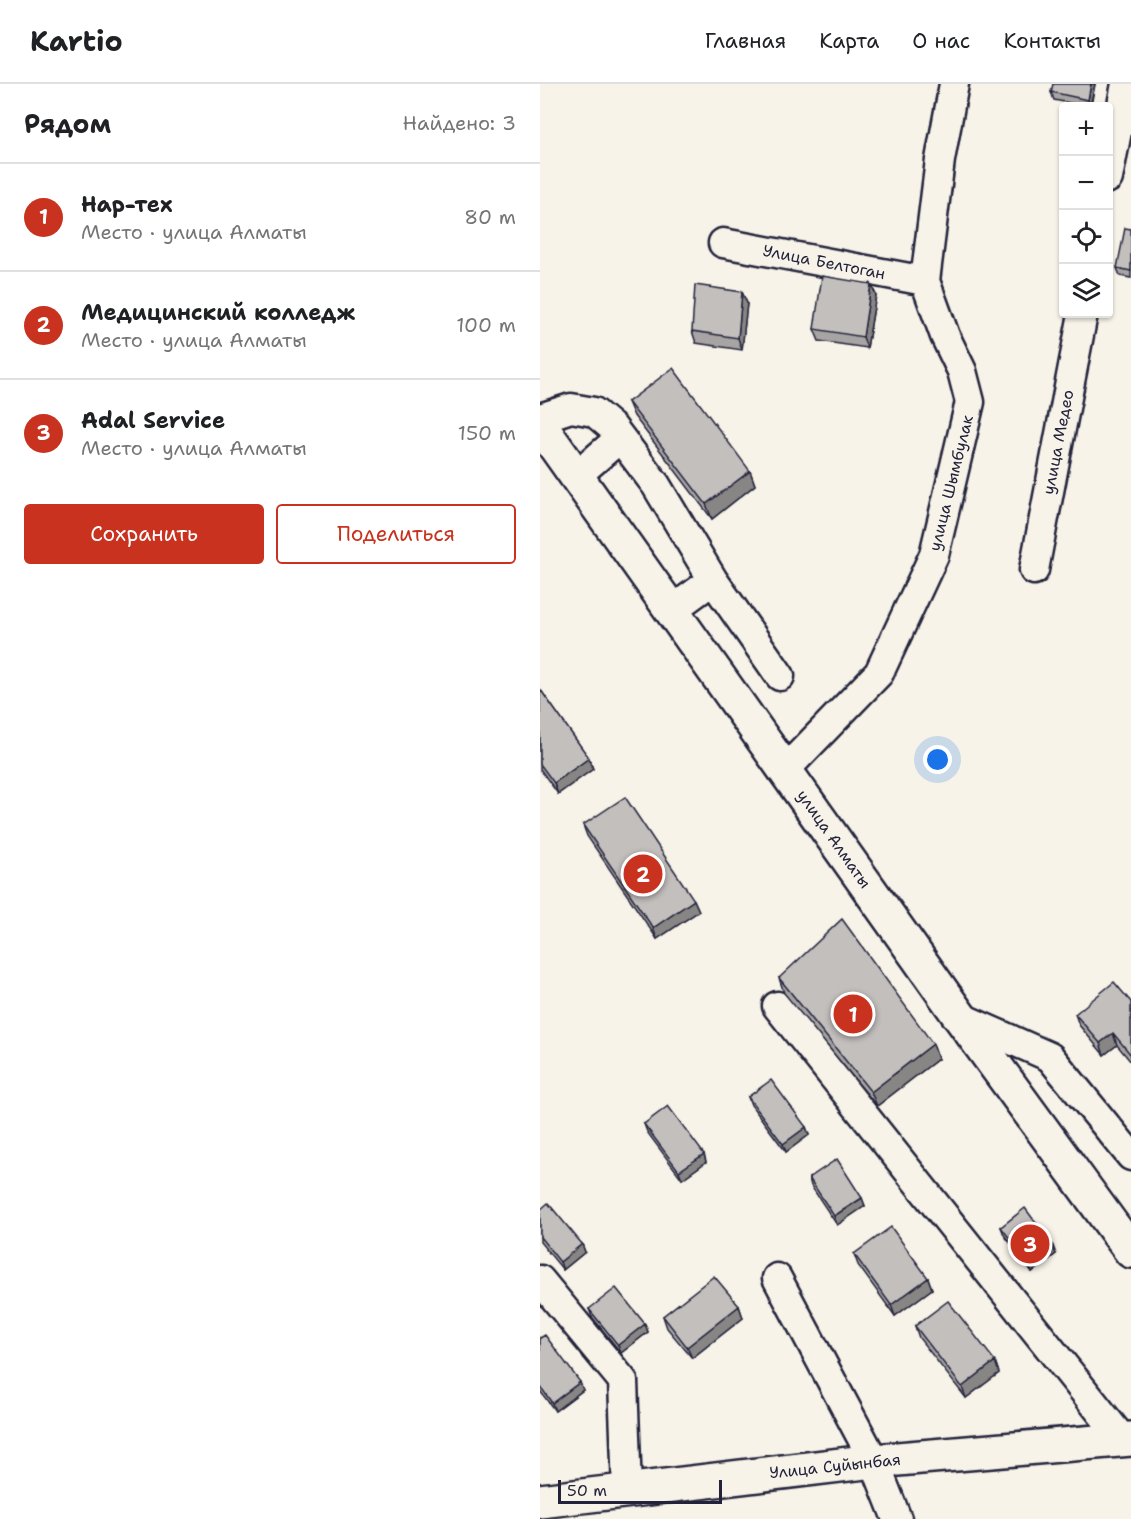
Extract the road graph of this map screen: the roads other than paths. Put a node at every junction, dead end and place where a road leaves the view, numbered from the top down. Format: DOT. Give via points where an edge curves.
graph roads {
  1 [pos="954,84"];
  2 [pos="1126,84"];
  3 [pos="1112,156"];
  4 [pos="723,243"];
  5 [pos="925,281"];
  6 [pos="1082,318"];
  7 [pos="540,418"];
  8 [pos="620,438"];
  9 [pos="545,442"];
  10 [pos="576,476"];
  11 [pos="1034,570"];
  12 [pos="713,580"];
  13 [pos="672,610"];
  14 [pos="780,676"];
  15 [pos="784,770"];
  16 [pos="777,1006"];
  17 [pos="960,1017"];
  18 [pos="1131,1156"];
  19 [pos="1131,1251"];
  20 [pos="777,1278"];
  21 [pos="540,1280"];
  22 [pos="1127,1440"];
  23 [pos="874,1461"];
  24 [pos="627,1491"];
  25 [pos="540,1501"];
  26 [pos="897,1519"];
  1 -- 5 [label="street, улица Шымбулак"];
  2 -- 3 [label="street"];
  4 -- 5 [label="street, Улица Белтоган"];
  5 -- 15 [label="street, улица Шымбулак" via="962,371 970,402 934,555 879,673"];
  6 -- 11 [label="street, улица Медео"];
  7 -- 8 [label="street" via="571,408 594,412"];
  8 -- 10 [label="street"];
  8 -- 12 [label="street" via="656,485"];
  9 -- 10 [label="main road, улица Алматы"];
  10 -- 13 [label="main road, улица Алматы"];
  12 -- 13 [label="street"];
  12 -- 14 [label="street"];
  13 -- 15 [label="main road, улица Алматы"];
  15 -- 17 [label="main road, улица Алматы"];
  16 -- 22 [label="street"];
  17 -- 18 [label="street" via="1050,1057"];
  17 -- 19 [label="main road, улица Алматы"];
  20 -- 23 [label="street"];
  21 -- 24 [label="street" via="623,1381"];
  22 -- 23 [label="main road, Улица Суйынбая"];
  23 -- 24 [label="main road, Улица Суйынбая"];
  23 -- 26 [label="street"];
  24 -- 25 [label="main road, Улица Суйынбая"];
}
